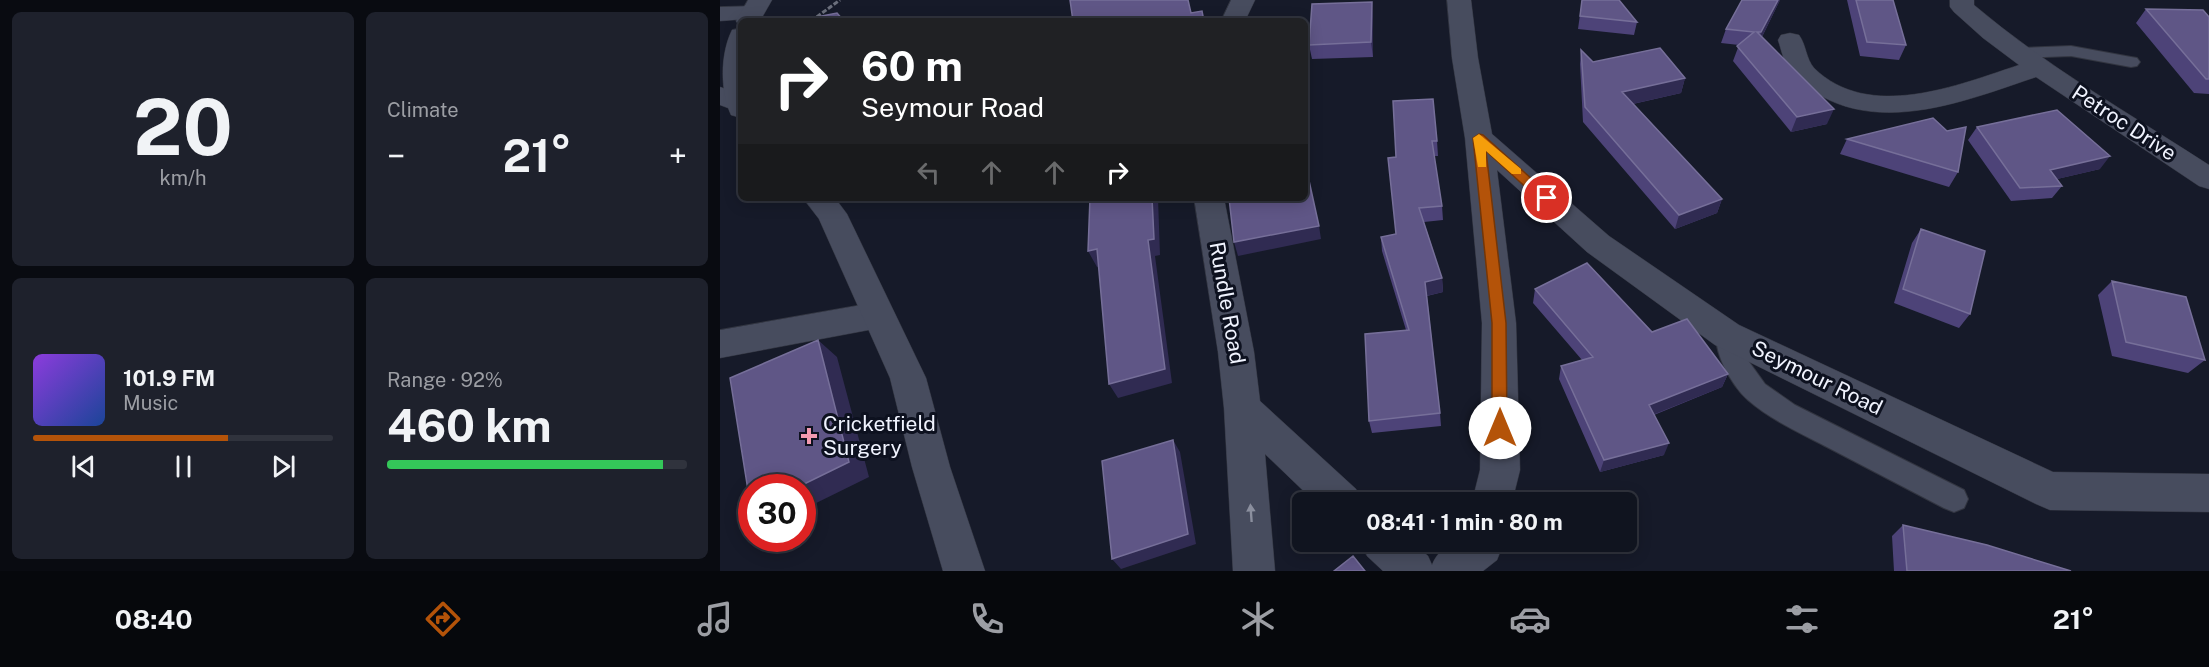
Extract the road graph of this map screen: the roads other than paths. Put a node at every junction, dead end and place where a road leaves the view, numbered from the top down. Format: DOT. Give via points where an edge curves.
graph roads {
  1 [pos="1243,0"];
  2 [pos="1459,0"];
  3 [pos="1962,0"];
  4 [pos="720,14"];
  5 [pos="750,17"];
  6 [pos="1234,18"];
  7 [pos="1790,40"];
  8 [pos="738,42"];
  9 [pos="2030,60"];
  10 [pos="2131,62"];
  11 [pos="732,102"];
  12 [pos="1479,138"];
  13 [pos="2209,179"];
  14 [pos="821,201"];
  15 [pos="1210,201"];
  16 [pos="878,316"];
  17 [pos="1726,334"];
  18 [pos="720,344"];
  19 [pos="1243,408"];
  20 [pos="1331,492"];
  21 [pos="1494,492"];
  22 [pos="2209,493"];
  23 [pos="1954,499"];
  24 [pos="1393,552"];
  25 [pos="1474,552"];
  26 [pos="964,571"];
  27 [pos="1254,571"];
  28 [pos="1413,571"];
  29 [pos="1450,571"];
  1 -- 6 [label="street"];
  2 -- 12 [label="street"];
  3 -- 9 [label="street, Petroc Drive" via="1962,7"];
  4 -- 5 [label="street"];
  7 -- 9 [label="street" via="1802,70 1833,94 1894,104 1936,100"];
  8 -- 11 [label="street"];
  9 -- 10 [label="lane" via="2071,51"];
  9 -- 13 [label="street, Petroc Drive"];
  12 -- 17 [label="street, Seymour Road" via="1598,244"];
  12 -- 21 [label="street" via="1499,323 1500,470"];
  14 -- 16 [label="street" via="832,214"];
  15 -- 19 [label="street, Rundle Road"];
  16 -- 18 [label="street"];
  16 -- 26 [label="street" via="908,378"];
  17 -- 22 [label="street, Seymour Road" via="2050,491"];
  17 -- 23 [label="lane" via="1730,354 1756,392 1786,413"];
  19 -- 20 [label="street"];
  27 -- 19 [label="street, Rundle Road, one-way"];
  24 -- 28 [label="street"];
  25 -- 29 [label="street"];
}
